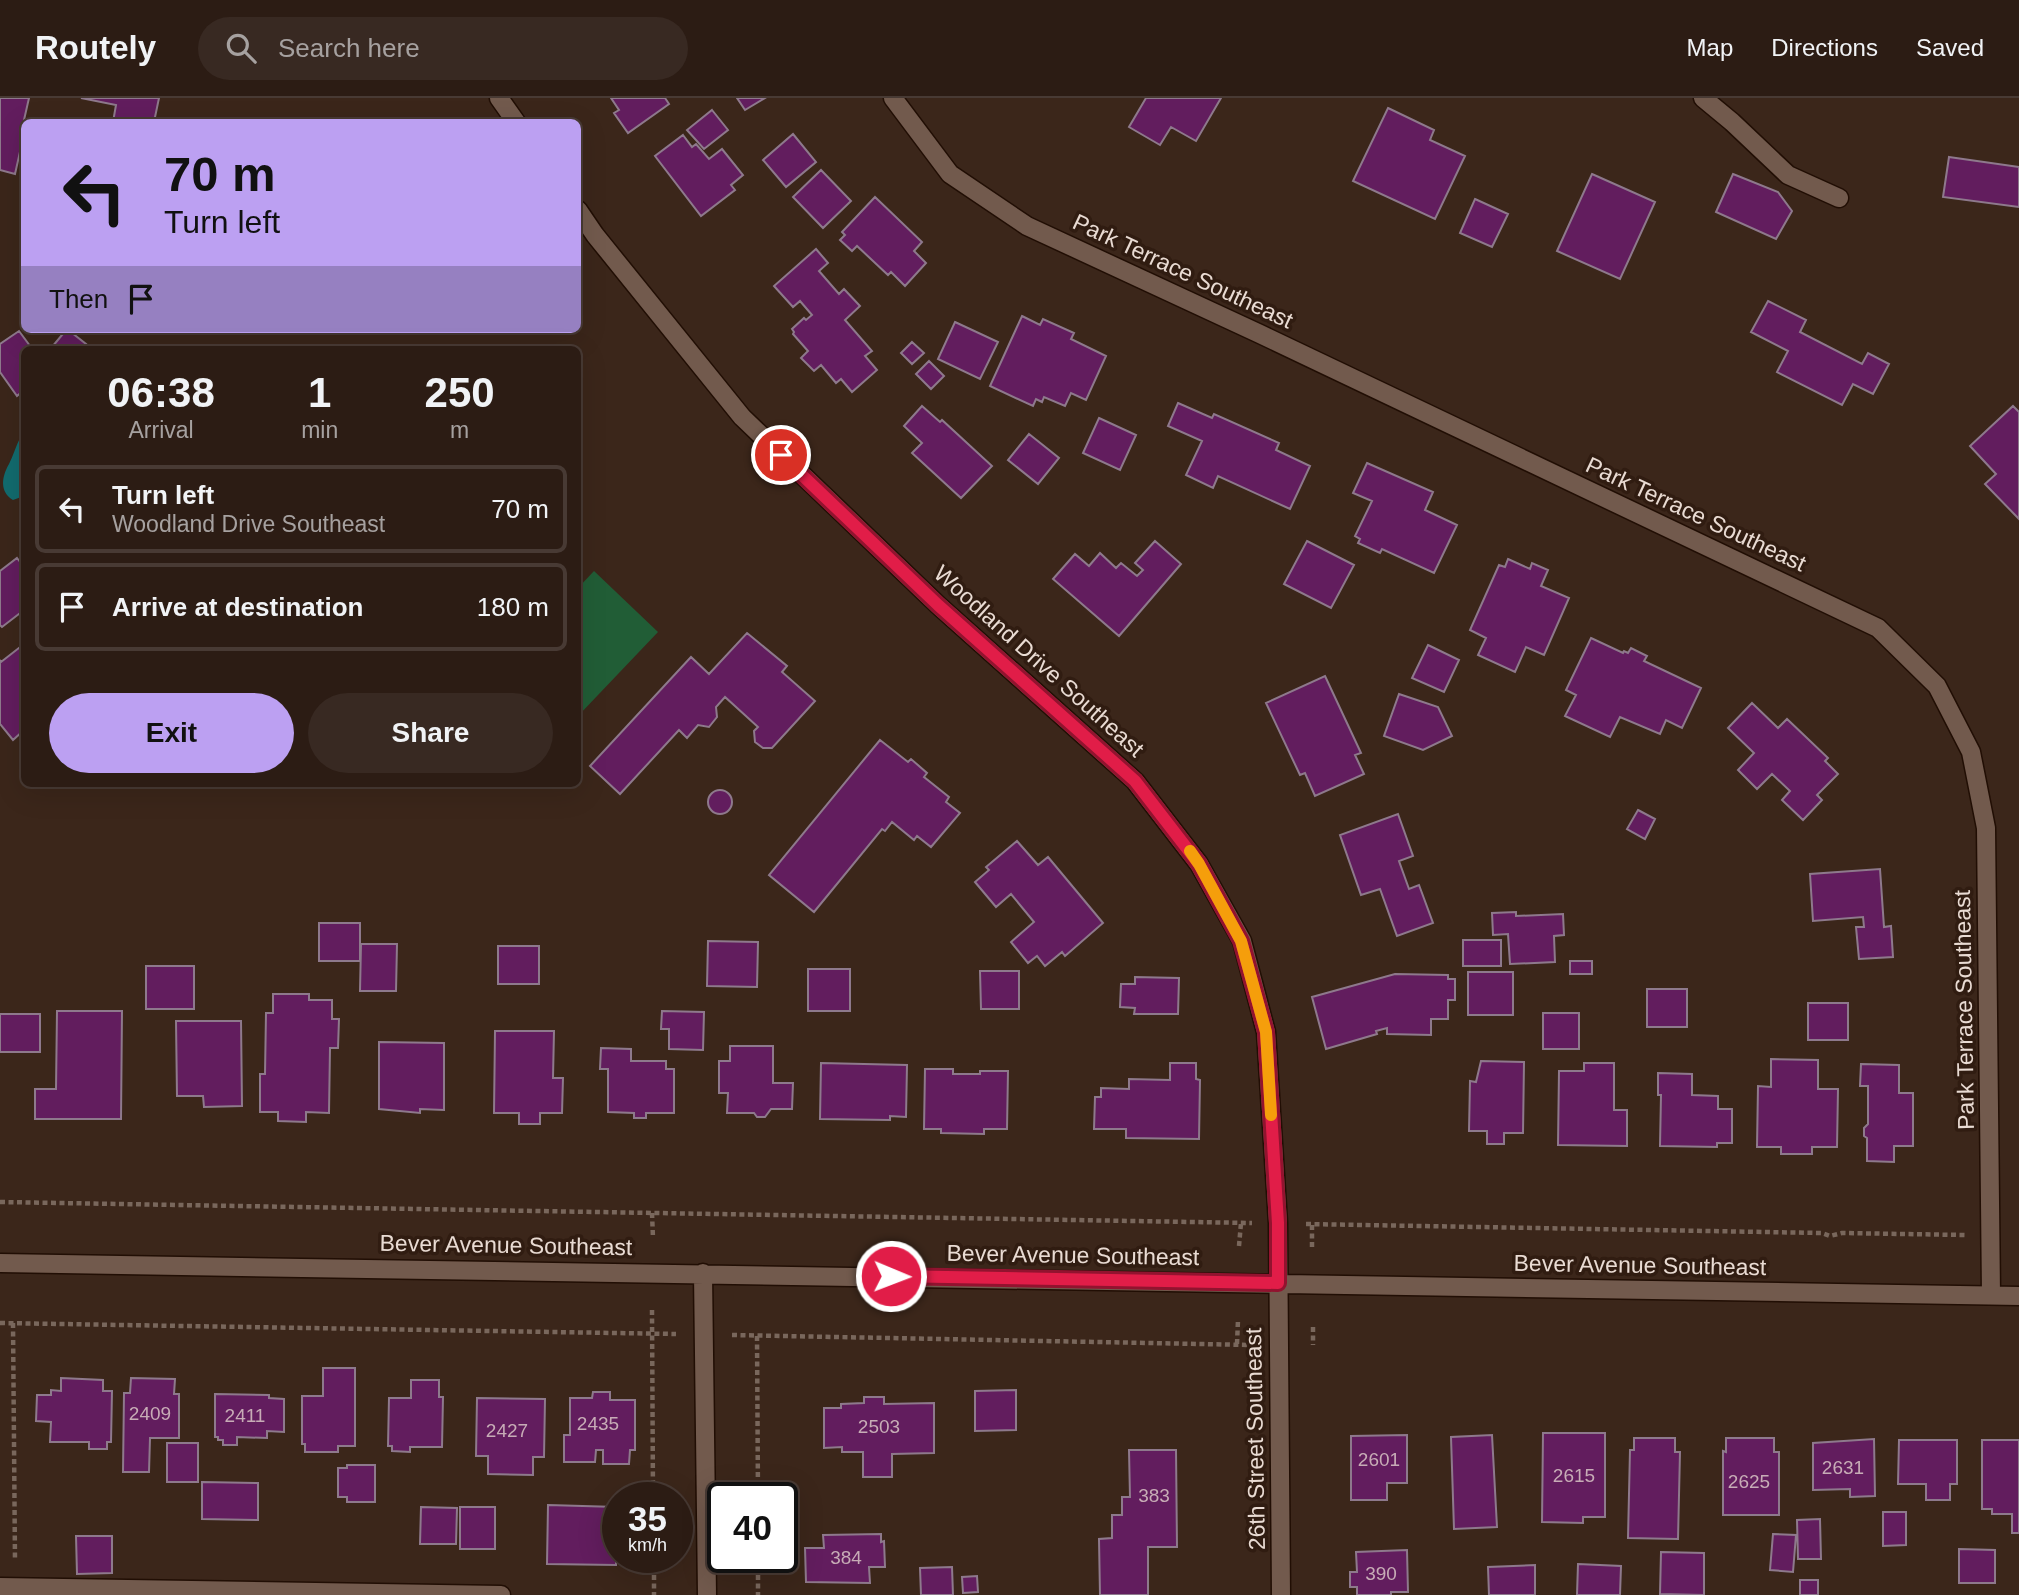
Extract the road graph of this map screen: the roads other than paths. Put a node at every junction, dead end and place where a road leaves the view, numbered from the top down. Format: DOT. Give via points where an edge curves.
graph roads {
  1 [pos="499,98"];
  2 [pos="893,98"];
  3 [pos="1703,98"];
  4 [pos="514,119"];
  5 [pos="1839,198"];
  6 [pos="581,214"];
  7 [pos="0,1263"];
  8 [pos="703,1273"];
  9 [pos="1278,1283"];
  10 [pos="1991,1295"];
  11 [pos="2019,1296"];
  12 [pos="7,1587"];
  13 [pos="502,1595"];
  14 [pos="707,1595"];
  15 [pos="1281,1595"];
  1 -- 4 [label="street"];
  2 -- 10 [label="street, Park Terrace Southeast" via="950,174 1027,226 1878,628 1937,686 1970,752 1986,828"];
  3 -- 5 [label="street" via="1788,176"];
  6 -- 9 [label="street, Woodland Drive Southeast" via="742,417 938,605 1135,781 1199,864 1241,941 1266,1032"];
  7 -- 8 [label="street, Bever Avenue Southeast"];
  8 -- 9 [label="street, Bever Avenue Southeast"];
  8 -- 14 [label="street"];
  9 -- 10 [label="street, Bever Avenue Southeast"];
  9 -- 15 [label="street, 26th Street Southeast"];
  10 -- 11 [label="street, Bever Avenue Southeast"];
  12 -- 13 [label="street"];
}
